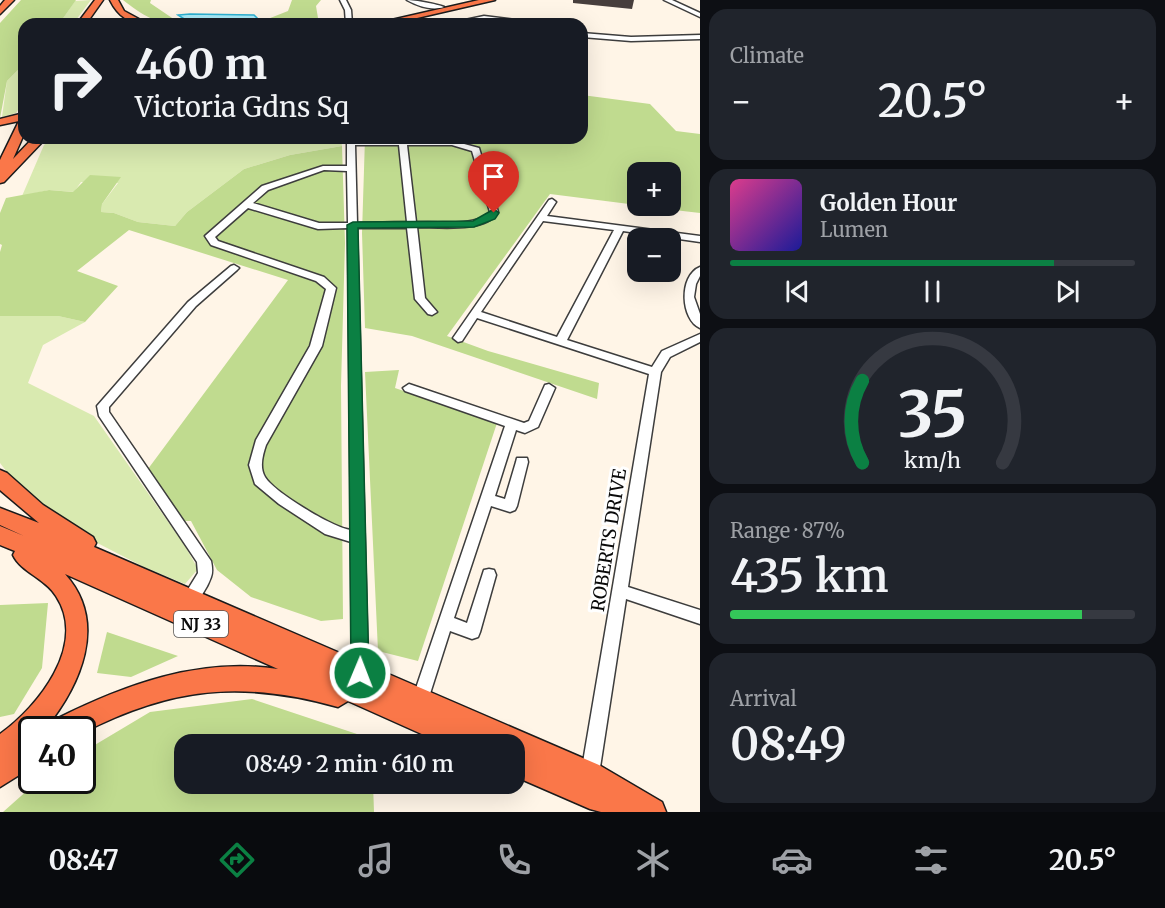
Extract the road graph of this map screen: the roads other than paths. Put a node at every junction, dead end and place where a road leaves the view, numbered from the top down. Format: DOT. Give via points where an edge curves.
graph roads {
  1 [pos="10,0"];
  2 [pos="99,0"];
  3 [pos="114,0"];
  4 [pos="343,0"];
  5 [pos="475,0"];
  6 [pos="491,0"];
  7 [pos="667,0"];
  8 [pos="0,11"];
  9 [pos="416,11"];
  10 [pos="700,15"];
  11 [pos="86,18"];
  12 [pos="131,18"];
  13 [pos="349,18"];
  14 [pos="389,18"];
  15 [pos="397,18"];
  16 [pos="588,36"];
  17 [pos="700,36"];
  18 [pos="18,118"];
  19 [pos="0,122"];
  20 [pos="18,135"];
  21 [pos="34,144"];
  22 [pos="351,144"];
  23 [pos="403,144"];
  24 [pos="456,144"];
  25 [pos="352,169"];
  26 [pos="0,174"];
  27 [pos="0,179"];
  28 [pos="552,202"];
  29 [pos="245,204"];
  30 [pos="542,218"];
  31 [pos="413,224"];
  32 [pos="353,225"];
  33 [pos="620,228"];
  34 [pos="700,239"];
  35 [pos="234,268"];
  36 [pos="700,270"];
  37 [pos="432,312"];
  38 [pos="475,314"];
  39 [pos="700,325"];
  40 [pos="458,338"];
  41 [pos="700,338"];
  42 [pos="560,342"];
  43 [pos="655,372"];
  44 [pos="409,387"];
  45 [pos="549,388"];
  46 [pos="511,425"];
  47 [pos="522,462"];
  48 [pos="0,478"];
  49 [pos="487,499"];
  50 [pos="0,516"];
  51 [pos="0,535"];
  52 [pos="359,538"];
  53 [pos="0,540"];
  54 [pos="489,575"];
  55 [pos="148,581"];
  56 [pos="621,591"];
  57 [pos="190,599"];
  58 [pos="700,617"];
  59 [pos="445,622"];
  60 [pos="360,673"];
  61 [pos="411,706"];
  62 [pos="87,716"];
  63 [pos="457,734"];
  64 [pos="0,750"];
  65 [pos="18,760"];
  66 [pos="525,767"];
  67 [pos="0,774"];
  68 [pos="590,774"];
  69 [pos="644,811"];
  1 -- 8 [label="highway"];
  2 -- 11 [label="highway"];
  3 -- 12 [label="highway" via="121,13"];
  4 -- 13 [label="street"];
  5 -- 9 [label="highway"];
  6 -- 9 [label="highway"];
  7 -- 10 [label="street"];
  9 -- 14 [label="highway"];
  9 -- 15 [label="highway"];
  16 -- 17 [label="street" via="624,39"];
  18 -- 19 [label="highway"];
  20 -- 26 [label="highway"];
  21 -- 27 [label="highway"];
  22 -- 25 [label="street"];
  23 -- 31 [label="street"];
  24 -- 31 [label="street" via="476,150 494,213 474,224"];
  25 -- 29 [label="street" via="323,168 309,172 265,188"];
  25 -- 32 [label="street"];
  28 -- 30 [label="street"];
  29 -- 32 [label="street" via="318,226"];
  29 -- 52 [label="street" via="212,232 214,243 320,279 331,288 316,346 255,455 260,481 319,524"];
  30 -- 33 [label="street"];
  30 -- 38 [label="street"];
  31 -- 32 [label="street"];
  31 -- 37 [label="street" via="420,299"];
  32 -- 52 [label="street"];
  33 -- 34 [label="street"];
  33 -- 42 [label="street"];
  35 -- 57 [label="street" via="192,304 103,406 103,413 204,561 205,574"];
  36 -- 39 [label="street" via="691,281 688,296"];
  38 -- 40 [label="street"];
  38 -- 42 [label="street"];
  41 -- 43 [label="street" via="666,354"];
  42 -- 43 [label="street"];
  43 -- 56 [label="street, ROBERTS DRIVE"];
  44 -- 46 [label="street"];
  45 -- 46 [label="street" via="531,427"];
  46 -- 49 [label="street"];
  47 -- 49 [label="street" via="510,506"];
  48 -- 55 [label="highway" via="48,520"];
  49 -- 59 [label="street"];
  50 -- 55 [label="highway, NJ 33"];
  51 -- 61 [label="highway, NJ 33"];
  52 -- 60 [label="street"];
  53 -- 64 [label="highway" via="55,578 68,595 76,627 72,661 56,693 34,722"];
  54 -- 59 [label="street" via="472,632"];
  55 -- 57 [label="highway, NJ 33"];
  56 -- 58 [label="street"];
  56 -- 68 [label="street, ROBERTS DRIVE"];
  57 -- 60 [label="highway, NJ 33"];
  59 -- 61 [label="street"];
  60 -- 61 [label="highway, NJ 33"];
  61 -- 62 [label="highway" via="266,679 230,677 152,690"];
  61 -- 63 [label="highway, NJ 33"];
  61 -- 68 [label="highway, NJ 33"];
  65 -- 67 [label="highway"];
  66 -- 69 [label="highway, NJ 33" via="590,795"];
  68 -- 69 [label="highway, NJ 33"];
}
